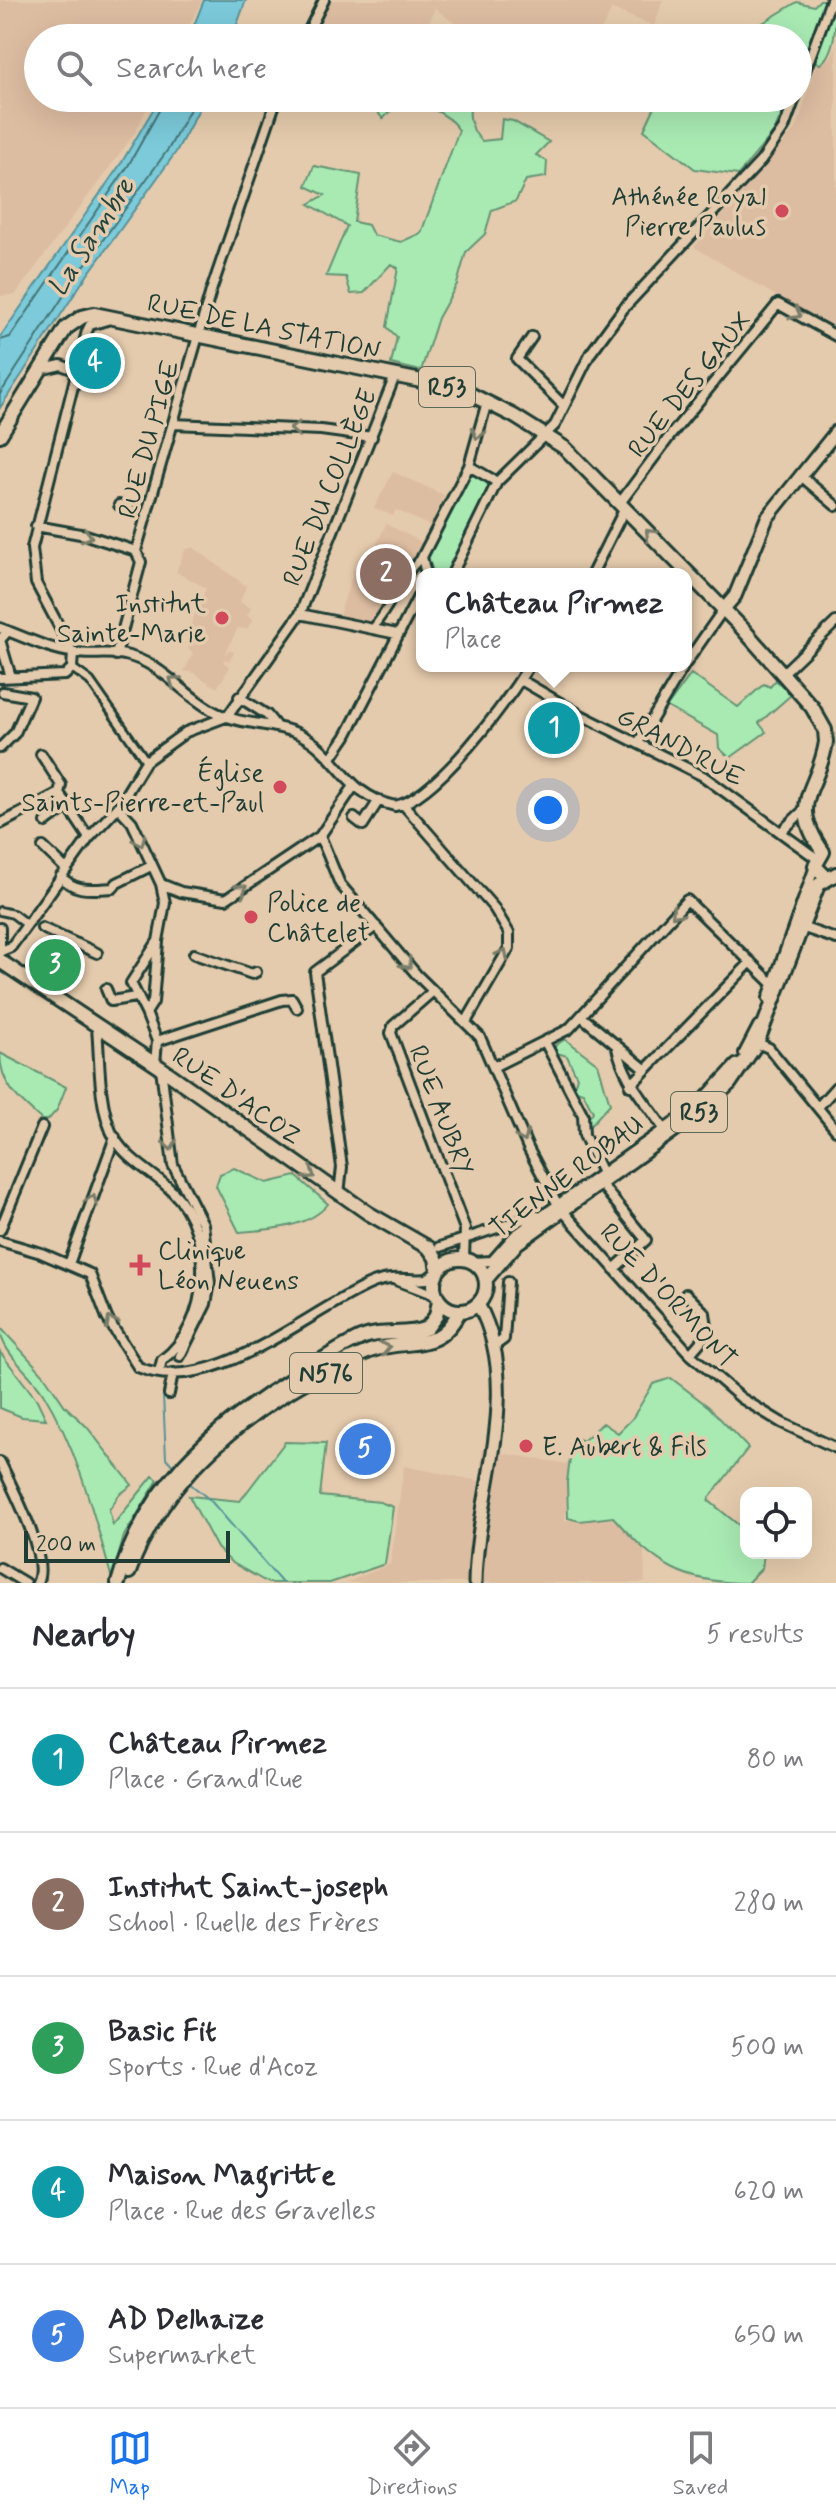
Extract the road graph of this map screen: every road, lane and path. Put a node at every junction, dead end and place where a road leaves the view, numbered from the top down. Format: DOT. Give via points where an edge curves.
graph roads {
  1 [pos="324,0"];
  2 [pos="831,0"];
  3 [pos="312,24"];
  4 [pos="812,52"];
  5 [pos="272,112"];
  6 [pos="790,112"];
  7 [pos="138,324"];
  8 [pos="836,336"];
  9 [pos="532,337"];
  10 [pos="198,338"];
  11 [pos="77,371"];
  12 [pos="395,376"];
  13 [pos="29,388"];
  14 [pos="487,402"];
  15 [pos="564,406"];
  16 [pos="173,424"];
  17 [pos="836,432"];
  18 [pos="0,435"];
  19 [pos="545,435"];
  20 [pos="372,437"];
  21 [pos="469,466"];
  22 [pos="801,476"];
  23 [pos="497,482"];
  24 [pos="623,506"];
  25 [pos="836,506"];
  26 [pos="36,526"];
  27 [pos="136,551"];
  28 [pos="422,557"];
  29 [pos="425,568"];
  30 [pos="455,568"];
  31 [pos="595,568"];
  32 [pos="681,568"];
  33 [pos="692,580"];
  34 [pos="735,596"];
  35 [pos="416,600"];
  36 [pos="722,612"];
  37 [pos="300,614"];
  38 [pos="836,622"];
  39 [pos="742,628"];
  40 [pos="372,629"];
  41 [pos="4,630"];
  42 [pos="397,634"];
  43 [pos="0,640"];
  44 [pos="73,653"];
  45 [pos="116,655"];
  46 [pos="692,655"];
  47 [pos="72,668"];
  48 [pos="525,672"];
  49 [pos="681,672"];
  50 [pos="782,674"];
  51 [pos="6,678"];
  52 [pos="521,680"];
  53 [pos="1,695"];
  54 [pos="239,697"];
  55 [pos="227,717"];
  56 [pos="275,725"];
  57 [pos="830,732"];
  58 [pos="638,743"];
  59 [pos="0,748"];
  60 [pos="41,754"];
  61 [pos="331,758"];
  62 [pos="146,761"];
  63 [pos="354,786"];
  64 [pos="59,793"];
  65 [pos="379,800"];
  66 [pos="403,804"];
  67 [pos="68,806"];
  68 [pos="118,807"];
  69 [pos="804,810"];
  70 [pos="354,818"];
  71 [pos="46,822"];
  72 [pos="0,824"];
  73 [pos="782,831"];
  74 [pos="320,836"];
  75 [pos="89,838"];
  76 [pos="43,847"];
  77 [pos="822,857"];
  78 [pos="151,866"];
  79 [pos="64,872"];
  80 [pos="831,875"];
  81 [pos="161,884"];
  82 [pos="0,911"];
  83 [pos="29,921"];
  84 [pos="376,926"];
  85 [pos="801,927"];
  86 [pos="0,928"];
  87 [pos="42,928"];
  88 [pos="836,939"];
  89 [pos="158,941"];
  90 [pos="97,953"];
  91 [pos="194,954"];
  92 [pos="0,955"];
  93 [pos="751,962"];
  94 [pos="256,972"];
  95 [pos="773,984"];
  96 [pos="106,989"];
  97 [pos="432,992"];
  98 [pos="136,997"];
  99 [pos="297,1008"];
  100 [pos="146,1013"];
  101 [pos="581,1016"];
  102 [pos="466,1022"];
  103 [pos="97,1028"];
  104 [pos="157,1041"];
  105 [pos="545,1042"];
  106 [pos="757,1043"];
  107 [pos="616,1044"];
  108 [pos="158,1066"];
  109 [pos="493,1067"];
  110 [pos="645,1069"];
  111 [pos="630,1086"];
  112 [pos="836,1087"];
  113 [pos="819,1106"];
  114 [pos="42,1127"];
  115 [pos="835,1127"];
  116 [pos="664,1129"];
  117 [pos="115,1137"];
  118 [pos="601,1178"];
  119 [pos="184,1184"];
  120 [pos="173,1192"];
  121 [pos="339,1194"];
  122 [pos="560,1207"];
  123 [pos="539,1219"];
  124 [pos="0,1230"];
  125 [pos="467,1236"];
  126 [pos="0,1241"];
  127 [pos="440,1247"];
  128 [pos="469,1261"];
  129 [pos="69,1264"];
  130 [pos="614,1269"];
  131 [pos="438,1271"];
  132 [pos="392,1278"];
  133 [pos="486,1279"];
  134 [pos="508,1282"];
  135 [pos="686,1294"];
  136 [pos="437,1298"];
  137 [pos="478,1304"];
  138 [pos="459,1312"];
  139 [pos="493,1347"];
  140 [pos="178,1353"];
  141 [pos="690,1354"];
  142 [pos="159,1372"];
  143 [pos="177,1372"];
  144 [pos="169,1394"];
  145 [pos="836,1448"];
  146 [pos="197,1456"];
  147 [pos="0,1462"];
  148 [pos="172,1486"];
  149 [pos="0,1568"];
  150 [pos="25,1583"];
  151 [pos="37,1583"];
  152 [pos="118,1583"];
  153 [pos="126,1583"];
  154 [pos="475,1583"];
  1 -- 3 [label="street"];
  2 -- 4 [label="street"];
  5 -- 10 [label="street, RUE DU PIGE"];
  6 -- 15 [label="street" via="761,161 623,309 590,354"];
  7 -- 10 [label="main road, RUE DE LA STATION / R53"];
  7 -- 11 [label="street" via="103,320 90,325"];
  7 -- 13 [label="main road, RUE DE LA STATION / R53" via="94,314 82,317 66,328"];
  24 -- 8 [label="street, RUE DES GAUX, one-way" via="670,436 778,304"];
  9 -- 15 [label="street" via="517,359"];
  10 -- 12 [label="main road, RUE DE LA STATION / R53"];
  10 -- 16 [label="street, RUE DU PIGE"];
  11 -- 13 [label="street" via="48,366"];
  11 -- 26 [label="street"];
  12 -- 14 [label="main road, RUE DE LA STATION / R53"];
  12 -- 20 [label="street, RUE DU COLLÈGE"];
  13 -- 18 [label="main road, R53"];
  14 -- 19 [label="main road, RUE DE LA STATION / R53"];
  14 -- 21 [label="street, one-way"];
  15 -- 19 [label="street"];
  20 -- 16 [label="street, one-way"];
  16 -- 27 [label="street, RUE DU PIGE"];
  17 -- 22 [label="main road"];
  19 -- 23 [label="street"];
  19 -- 24 [label="main road, RUE DE LA STATION / R53"];
  20 -- 37 [label="street, RUE DU COLLÈGE"];
  21 -- 23 [label="street"];
  21 -- 28 [label="street"];
  22 -- 25 [label="street"];
  22 -- 34 [label="main road" via="767,518"];
  23 -- 30 [label="street"];
  24 -- 31 [label="street"];
  32 -- 24 [label="main road, RUE DE LA STATION / R53, one-way"];
  26 -- 27 [label="street, one-way"];
  26 -- 44 [label="street" via="36,583"];
  27 -- 45 [label="street, RUE DU PIGE" via="141,562"];
  28 -- 29 [label="street"];
  28 -- 40 [label="street"];
  36 -- 33 [label="main road, RUE DE LA STATION / R53, one-way"];
  34 -- 36 [label="main road"];
  34 -- 39 [label="main road"];
  35 -- 42 [label="street"];
  36 -- 39 [label="main road, RUE DE LA STATION / R53"];
  36 -- 46 [label="street"];
  37 -- 40 [label="street"];
  37 -- 54 [label="street, RUE DU COLLÈGE"];
  38 -- 50 [label="street"];
  39 -- 50 [label="main road, RUE DE LA STATION / R53"];
  40 -- 42 [label="street"];
  41 -- 43 [label="street"];
  41 -- 44 [label="street"];
  42 -- 61 [label="street"];
  43 -- 51 [label="street"];
  44 -- 45 [label="street"];
  44 -- 47 [label="street"];
  55 -- 45 [label="street, one-way" via="153,665"];
  47 -- 51 [label="street" via="49,678"];
  47 -- 62 [label="street" via="90,681"];
  48 -- 52 [label="street"];
  49 -- 58 [label="street"];
  50 -- 57 [label="main road, RUE DE LA STATION / R53"];
  51 -- 53 [label="street"];
  52 -- 58 [label="street, GRAND'RUE"];
  52 -- 66 [label="street" via="450,766"];
  53 -- 59 [label="street" via="31,697 15,733"];
  54 -- 55 [label="street, RUE DU COLLÈGE"];
  54 -- 56 [label="street"];
  55 -- 56 [label="street"];
  55 -- 62 [label="street" via="186,732"];
  56 -- 61 [label="street" via="316,742"];
  57 -- 69 [label="main road, RUE DE LA STATION / R53"];
  58 -- 73 [label="street, GRAND'RUE" via="703,776"];
  60 -- 64 [label="street" via="61,785"];
  61 -- 63 [label="street"];
  62 -- 68 [label="street"];
  63 -- 65 [label="street"];
  63 -- 74 [label="street"];
  64 -- 67 [label="street"];
  64 -- 72 [label="street"];
  65 -- 66 [label="street"];
  65 -- 70 [label="street" via="363,825"];
  102 -- 66 [label="street, one-way" via="509,948 509,933 494,908"];
  67 -- 71 [label="street"];
  67 -- 75 [label="street"];
  68 -- 75 [label="street"];
  68 -- 78 [label="street, one-way" via="132,822"];
  69 -- 73 [label="street"];
  69 -- 77 [label="main road, R53"];
  73 -- 77 [label="street, GRAND'RUE"];
  81 -- 74 [label="street, one-way" via="226,899"];
  74 -- 84 [label="street, RUE D'ORMONT" via="335,877"];
  75 -- 79 [label="street"];
  76 -- 79 [label="street"];
  77 -- 80 [label="main road, R53"];
  77 -- 95 [label="street, TIENNE ROBAU"];
  78 -- 79 [label="street" via="113,888 79,889 68,885"];
  78 -- 81 [label="street"];
  79 -- 83 [label="street"];
  80 -- 85 [label="main road, TIENNE ROBAU / R53" via="818,885"];
  81 -- 89 [label="street" via="166,909"];
  82 -- 83 [label="street"];
  83 -- 92 [label="street"];
  84 -- 97 [label="street, RUE D'ORMONT, one-way"];
  84 -- 121 [label="street" via="315,972 342,1167"];
  85 -- 88 [label="street"];
  85 -- 106 [label="main road, TIENNE ROBAU / R53"];
  86 -- 92 [label="street"];
  87 -- 90 [label="street"];
  89 -- 98 [label="street" via="131,983"];
  89 -- 100 [label="street" via="153,1002"];
  91 -- 94 [label="street"];
  92 -- 103 [label="main road, RUE D'ACOZ"];
  93 -- 95 [label="street"];
  93 -- 101 [label="street, one-way" via="687,900"];
  93 -- 110 [label="street"];
  95 -- 116 [label="street, TIENNE ROBAU" via="738,1062 710,1094"];
  96 -- 98 [label="street" via="111,1001"];
  97 -- 102 [label="street, RUE D'ORMONT"];
  97 -- 125 [label="street, RUE AUBRY" via="391,1033"];
  98 -- 100 [label="street"];
  99 -- 104 [label="street" via="292,999 282,1000"];
  100 -- 104 [label="street"];
  101 -- 105 [label="street"];
  101 -- 107 [label="street"];
  102 -- 109 [label="street, RUE D'ORMONT" via="480,1037"];
  103 -- 108 [label="main road, RUE D'ACOZ"];
  103 -- 117 [label="street" via="104,1099"];
  104 -- 108 [label="street"];
  105 -- 109 [label="street"];
  105 -- 118 [label="street" via="583,1115 584,1135"];
  106 -- 113 [label="street" via="769,1048"];
  106 -- 118 [label="main road, TIENNE ROBAU / R53" via="719,1095"];
  107 -- 110 [label="street"];
  107 -- 111 [label="street"];
  108 -- 119 [label="street, one-way" via="173,1165"];
  108 -- 121 [label="main road, RUE D'ACOZ, one-way"];
  109 -- 122 [label="street, RUE D'ORMONT, one-way"];
  110 -- 111 [label="street"];
  111 -- 116 [label="street"];
  112 -- 113 [label="street"];
  113 -- 115 [label="street"];
  114 -- 124 [label="street"];
  116 -- 118 [label="street, TIENNE ROBAU"];
  117 -- 120 [label="street"];
  129 -- 117 [label="street, one-way"];
  118 -- 122 [label="main road, TIENNE ROBAU / R53"];
  118 -- 130 [label="street" via="646,1240"];
  119 -- 120 [label="street"];
  119 -- 140 [label="street" via="207,1237 210,1283 206,1304"];
  120 -- 140 [label="street" via="189,1215 203,1263 201,1293"];
  121 -- 131 [label="main road, RUE D'ACOZ" via="429,1248"];
  122 -- 123 [label="street, TIENNE ROBAU"];
  122 -- 130 [label="street, RUE D'ORMONT"];
  122 -- 133 [label="main road, TIENNE ROBAU / R53" via="517,1243"];
  123 -- 125 [label="street" via="517,1219"];
  123 -- 128 [label="street, TIENNE ROBAU" via="492,1261"];
  125 -- 127 [label="street"];
  125 -- 128 [label="street, RUE AUBRY"];
  126 -- 129 [label="street"];
  128 -- 131 [label="main road" via="454,1260"];
  128 -- 133 [label="main road"];
  142 -- 129 [label="street, one-way" via="138,1367 107,1318 90,1274"];
  130 -- 141 [label="street, RUE D'ORMONT"];
  131 -- 132 [label="street" via="423,1279"];
  131 -- 136 [label="main road"];
  132 -- 136 [label="street"];
  132 -- 143 [label="street" via="356,1291 235,1361"];
  133 -- 137 [label="main road, R53"];
  134 -- 139 [label="street" via="504,1339"];
  135 -- 141 [label="street" via="705,1313 708,1333"];
  136 -- 138 [label="main road"];
  136 -- 146 [label="main road, N576" via="436,1316 427,1328 380,1333 352,1343 241,1411"];
  137 -- 138 [label="main road"];
  137 -- 139 [label="main road"];
  146 -- 138 [label="main road, N576, one-way" via="302,1385 379,1348 433,1341"];
  139 -- 154 [label="main road" via="499,1380 497,1414"];
  140 -- 142 [label="street" via="162,1360"];
  140 -- 143 [label="street"];
  141 -- 145 [label="street, RUE D'ORMONT" via="741,1398"];
  142 -- 143 [label="street"];
  143 -- 144 [label="street"];
  146 -- 148 [label="main road, N576"];
  147 -- 151 [label="street" via="31,1532 40,1574"];
  148 -- 152 [label="main road, N576" via="129,1550"];
  148 -- 153 [label="main road, N576"];
  149 -- 150 [label="street"];
}
